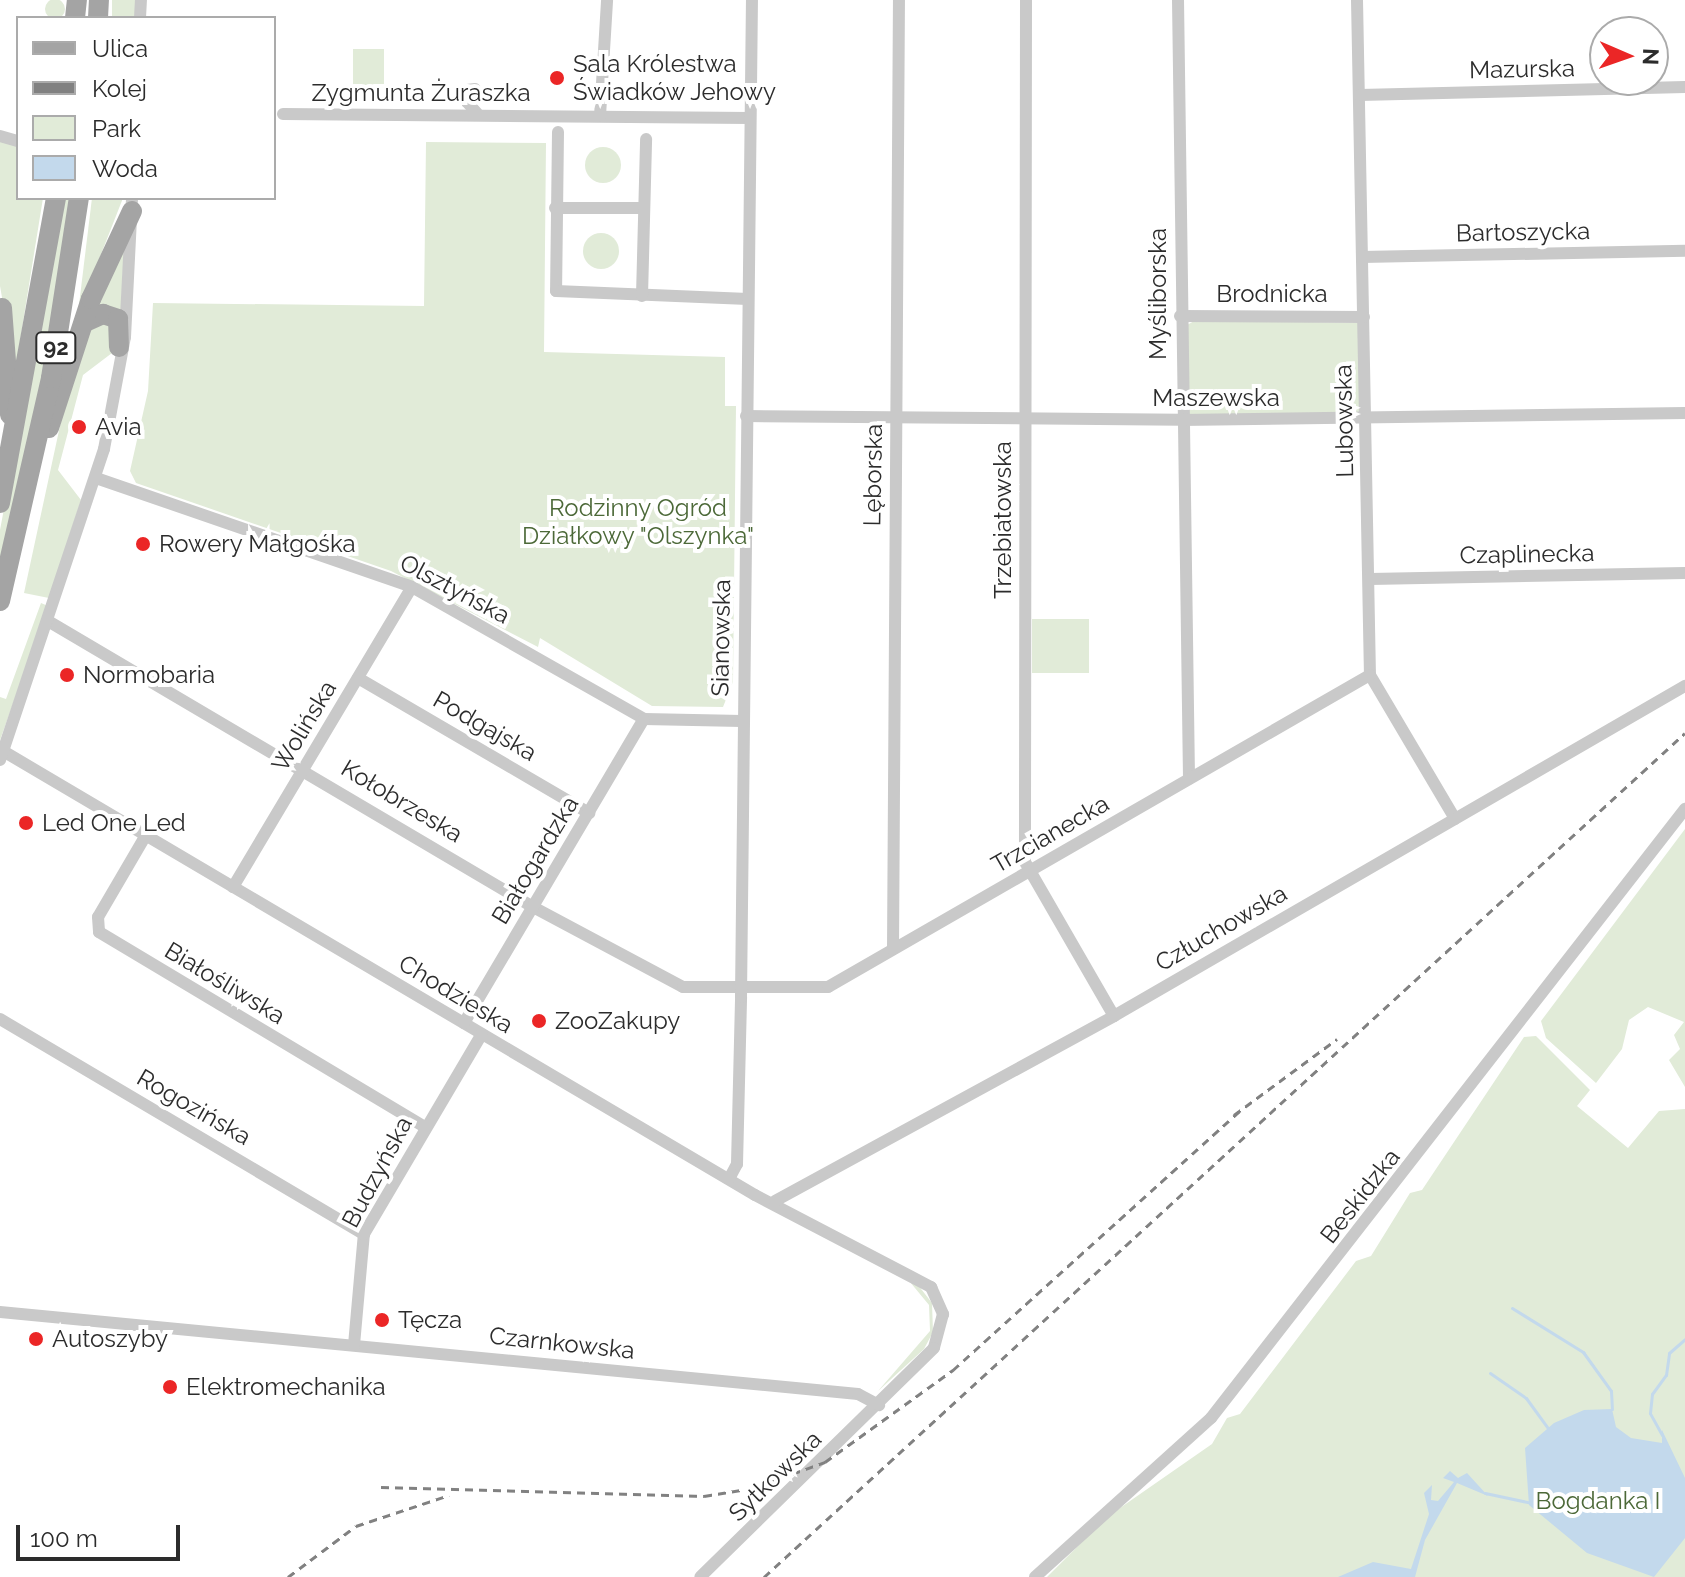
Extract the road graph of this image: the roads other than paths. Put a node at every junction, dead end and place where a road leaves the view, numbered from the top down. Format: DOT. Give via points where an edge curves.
graph roads {
  1 [pos="607,0"];
  2 [pos="752,0"];
  3 [pos="899,0"];
  4 [pos="1026,0"];
  5 [pos="1178,0"];
  6 [pos="1357,0"];
  7 [pos="1685,87"];
  8 [pos="475,89"];
  9 [pos="1360,95"];
  10 [pos="477,113"];
  11 [pos="283,114"];
  12 [pos="600,116"];
  13 [pos="750,118"];
  14 [pos="558,132"];
  15 [pos="646,139"];
  16 [pos="56,200"];
  17 [pos="79,200"];
  18 [pos="132,204"];
  19 [pos="555,208"];
  20 [pos="644,208"];
  21 [pos="1685,251"];
  22 [pos="1362,257"];
  23 [pos="642,296"];
  24 [pos="748,299"];
  25 [pos="1,306"];
  26 [pos="1180,316"];
  27 [pos="1364,317"];
  28 [pos="85,322"];
  29 [pos="119,347"];
  30 [pos="1685,413"];
  31 [pos="746,416"];
  32 [pos="896,417"];
  33 [pos="1025,418"];
  34 [pos="1367,419"];
  35 [pos="1181,420"];
  36 [pos="11,455"];
  37 [pos="34,461"];
  38 [pos="96,478"];
  39 [pos="0,503"];
  40 [pos="1685,573"];
  41 [pos="1370,579"];
  42 [pos="412,587"];
  43 [pos="0,601"];
  44 [pos="48,621"];
  45 [pos="1370,675"];
  46 [pos="358,678"];
  47 [pos="1685,686"];
  48 [pos="644,719"];
  49 [pos="742,721"];
  50 [pos="2,756"];
  51 [pos="304,768"];
  52 [pos="1189,779"];
  53 [pos="1685,809"];
  54 [pos="589,813"];
  55 [pos="1455,819"];
  56 [pos="146,835"];
  57 [pos="1030,871"];
  58 [pos="233,887"];
  59 [pos="533,907"];
  60 [pos="893,949"];
  61 [pos="741,987"];
  62 [pos="1114,1016"];
  63 [pos="0,1019"];
  64 [pos="464,1023"];
  65 [pos="482,1034"];
  66 [pos="425,1127"];
  67 [pos="729,1179"];
  68 [pos="775,1201"];
  69 [pos="364,1234"];
  70 [pos="0,1312"];
  71 [pos="354,1345"];
  72 [pos="879,1405"];
  73 [pos="700,1577"];
  74 [pos="1035,1577"];
  1 -- 12 [label="street"];
  2 -- 13 [label="street, Sianowska"];
  3 -- 32 [label="street, Lęborska"];
  4 -- 33 [label="street, Trzebiatowska"];
  5 -- 26 [label="street, Myśliborska"];
  6 -- 9 [label="street, Lubowska"];
  7 -- 9 [label="street, Mazurska"];
  8 -- 10 [label="street" via="467,90 467,102"];
  9 -- 22 [label="street, Lubowska"];
  10 -- 11 [label="street, Zygmunta Żuraszka" via="432,119"];
  10 -- 12 [label="street, Zygmunta Żuraszka"];
  12 -- 13 [label="street, Zygmunta Żuraszka"];
  13 -- 24 [label="street, Sianowska"];
  14 -- 19 [label="street"];
  15 -- 20 [label="street"];
  16 -- 36 [label="main road, 92"];
  17 -- 37 [label="main road, 92"];
  18 -- 28 [label="main road"];
  18 -- 38 [label="street" via="122,365"];
  19 -- 20 [label="street"];
  19 -- 23 [label="street" via="556,291"];
  20 -- 23 [label="street"];
  21 -- 22 [label="street, Bartoszycka"];
  22 -- 27 [label="street, Lubowska"];
  23 -- 24 [label="street"];
  24 -- 31 [label="street, Sianowska"];
  25 -- 36 [label="main road"];
  26 -- 27 [label="street, Brodnicka"];
  26 -- 35 [label="street, Myśliborska"];
  27 -- 34 [label="street, Lubowska"];
  28 -- 29 [label="main road" via="103,314 118,319"];
  28 -- 37 [label="main road"];
  30 -- 34 [label="street, Maszewska"];
  31 -- 32 [label="street, Maszewska"];
  31 -- 49 [label="street, Sianowska"];
  32 -- 33 [label="street, Maszewska"];
  32 -- 60 [label="street, Lęborska"];
  33 -- 35 [label="street, Maszewska"];
  33 -- 57 [label="street, Trzebiatowska"];
  34 -- 35 [label="street, Maszewska"];
  34 -- 41 [label="street, Lubowska"];
  35 -- 52 [label="street, Myśliborska"];
  36 -- 39 [label="main road, 92"];
  37 -- 43 [label="main road, 92"];
  38 -- 42 [label="street, Olsztyńska"];
  38 -- 44 [label="street"];
  40 -- 41 [label="street, Czaplinecka"];
  41 -- 45 [label="street, Lubowska"];
  42 -- 46 [label="street, Wolińska"];
  42 -- 48 [label="street, Olsztyńska"];
  44 -- 50 [label="street"];
  44 -- 51 [label="street, Kołobrzeska"];
  45 -- 52 [label="street, Trzcianecka"];
  45 -- 55 [label="street"];
  46 -- 51 [label="street, Wolińska"];
  46 -- 54 [label="street, Podgajska"];
  47 -- 55 [label="street, Człuchowska"];
  48 -- 49 [label="street, Olsztyńska"];
  48 -- 54 [label="street, Białogardzka"];
  49 -- 61 [label="street, Sianowska"];
  50 -- 56 [label="street, Chodzieska"];
  51 -- 58 [label="street, Wolińska"];
  51 -- 59 [label="street, Kołobrzeska"];
  52 -- 57 [label="street, Trzcianecka"];
  53 -- 74 [label="street, Beskidzka" via="1211,1418"];
  54 -- 59 [label="street, Białogardzka"];
  55 -- 62 [label="street, Człuchowska"];
  56 -- 58 [label="street, Chodzieska"];
  56 -- 66 [label="street, Białośliwska" via="98,917 99,932"];
  57 -- 60 [label="street, Trzcianecka"];
  57 -- 62 [label="street, Trzebiatowska"];
  58 -- 64 [label="street, Chodzieska"];
  59 -- 61 [label="street, Kołobrzeska" via="672,986"];
  59 -- 64 [label="street, Białogardzka"];
  60 -- 61 [label="street, Trzcianecka" via="828,987"];
  61 -- 67 [label="street, Sianowska" via="737,1164"];
  62 -- 68 [label="street, Człuchowska"];
  63 -- 69 [label="street, Rogozińska"];
  64 -- 65 [label="street, Chodzieska"];
  65 -- 66 [label="street, Budzyńska"];
  65 -- 67 [label="street, Chodzieska"];
  66 -- 69 [label="street, Budzyńska"];
  67 -- 68 [label="street, Chodzieska"];
  68 -- 72 [label="street, Chodzieska" via="919,1276 940,1300 943,1323 934,1348"];
  69 -- 71 [label="street, Budzyńska"];
  70 -- 71 [label="street, Czarnkowska"];
  71 -- 72 [label="street, Czarnkowska" via="858,1394"];
  72 -- 73 [label="street, Sytkowska"];
}
